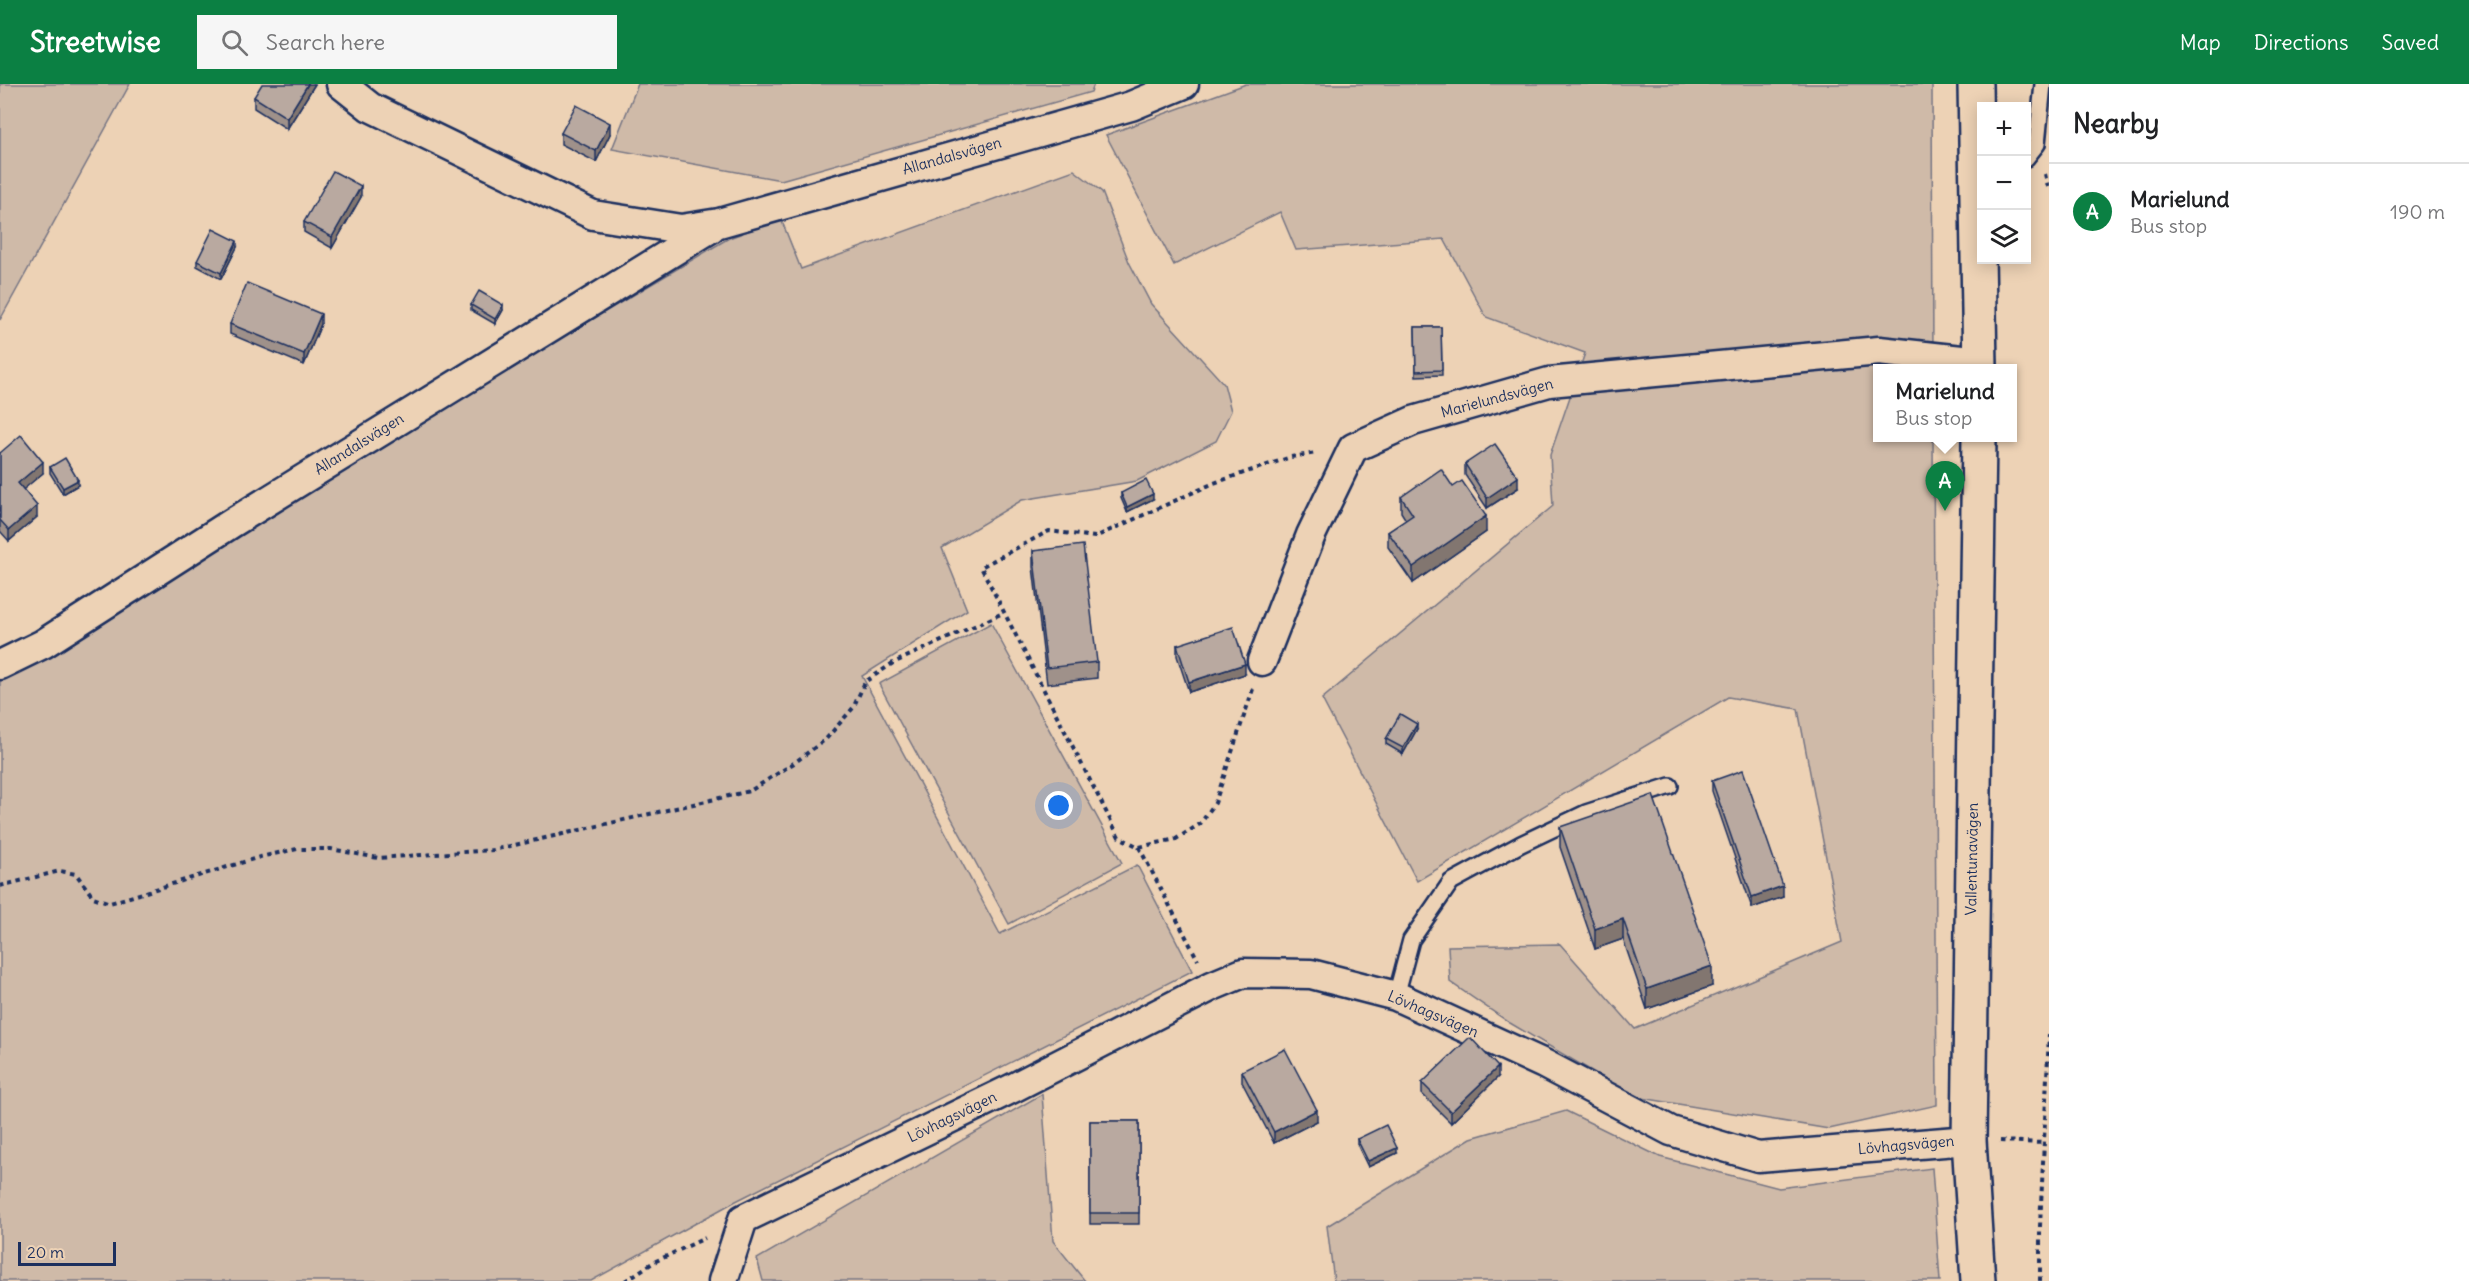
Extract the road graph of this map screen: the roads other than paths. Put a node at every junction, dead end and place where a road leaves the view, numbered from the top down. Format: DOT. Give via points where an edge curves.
graph roads {
  1 [pos="341,84"];
  2 [pos="1184,84"];
  3 [pos="1975,84"];
  4 [pos="2043,84"];
  5 [pos="2028,156"];
  6 [pos="1979,210"];
  7 [pos="719,223"];
  8 [pos="1980,264"];
  9 [pos="1973,364"];
  10 [pos="1980,364"];
  11 [pos="1979,442"];
  12 [pos="1262,661"];
  13 [pos="0,665"];
  14 [pos="1670,786"];
  15 [pos="1396,996"];
  16 [pos="1969,1140"];
  17 [pos="723,1281"];
  18 [pos="1978,1281"];
  1 -- 7 [label="street, Allandalsvägen" via="370,107 593,215 681,230"];
  2 -- 7 [label="street, Allandalsvägen" via="1131,106"];
  3 -- 6 [label="main road"];
  4 -- 5 [label="lane" via="2037,144"];
  7 -- 13 [label="street, Allandalsvägen" via="43,644"];
  8 -- 10 [label="main road"];
  9 -- 12 [label="street, Marielundsvägen" via="1879,351 1549,382 1413,421 1353,448 1311,535"];
  11 -- 16 [label="main road, Vallentunavägen"];
  14 -- 15 [label="lane" via="1586,813 1451,882 1411,940"];
  15 -- 16 [label="street, Lövhagsvägen" via="1544,1064 1671,1131 1758,1157"];
  15 -- 17 [label="street, Lövhagsvägen" via="1311,974 1244,973 1212,986 743,1219"];
  16 -- 18 [label="main road, Vallentunavägen"];
}
